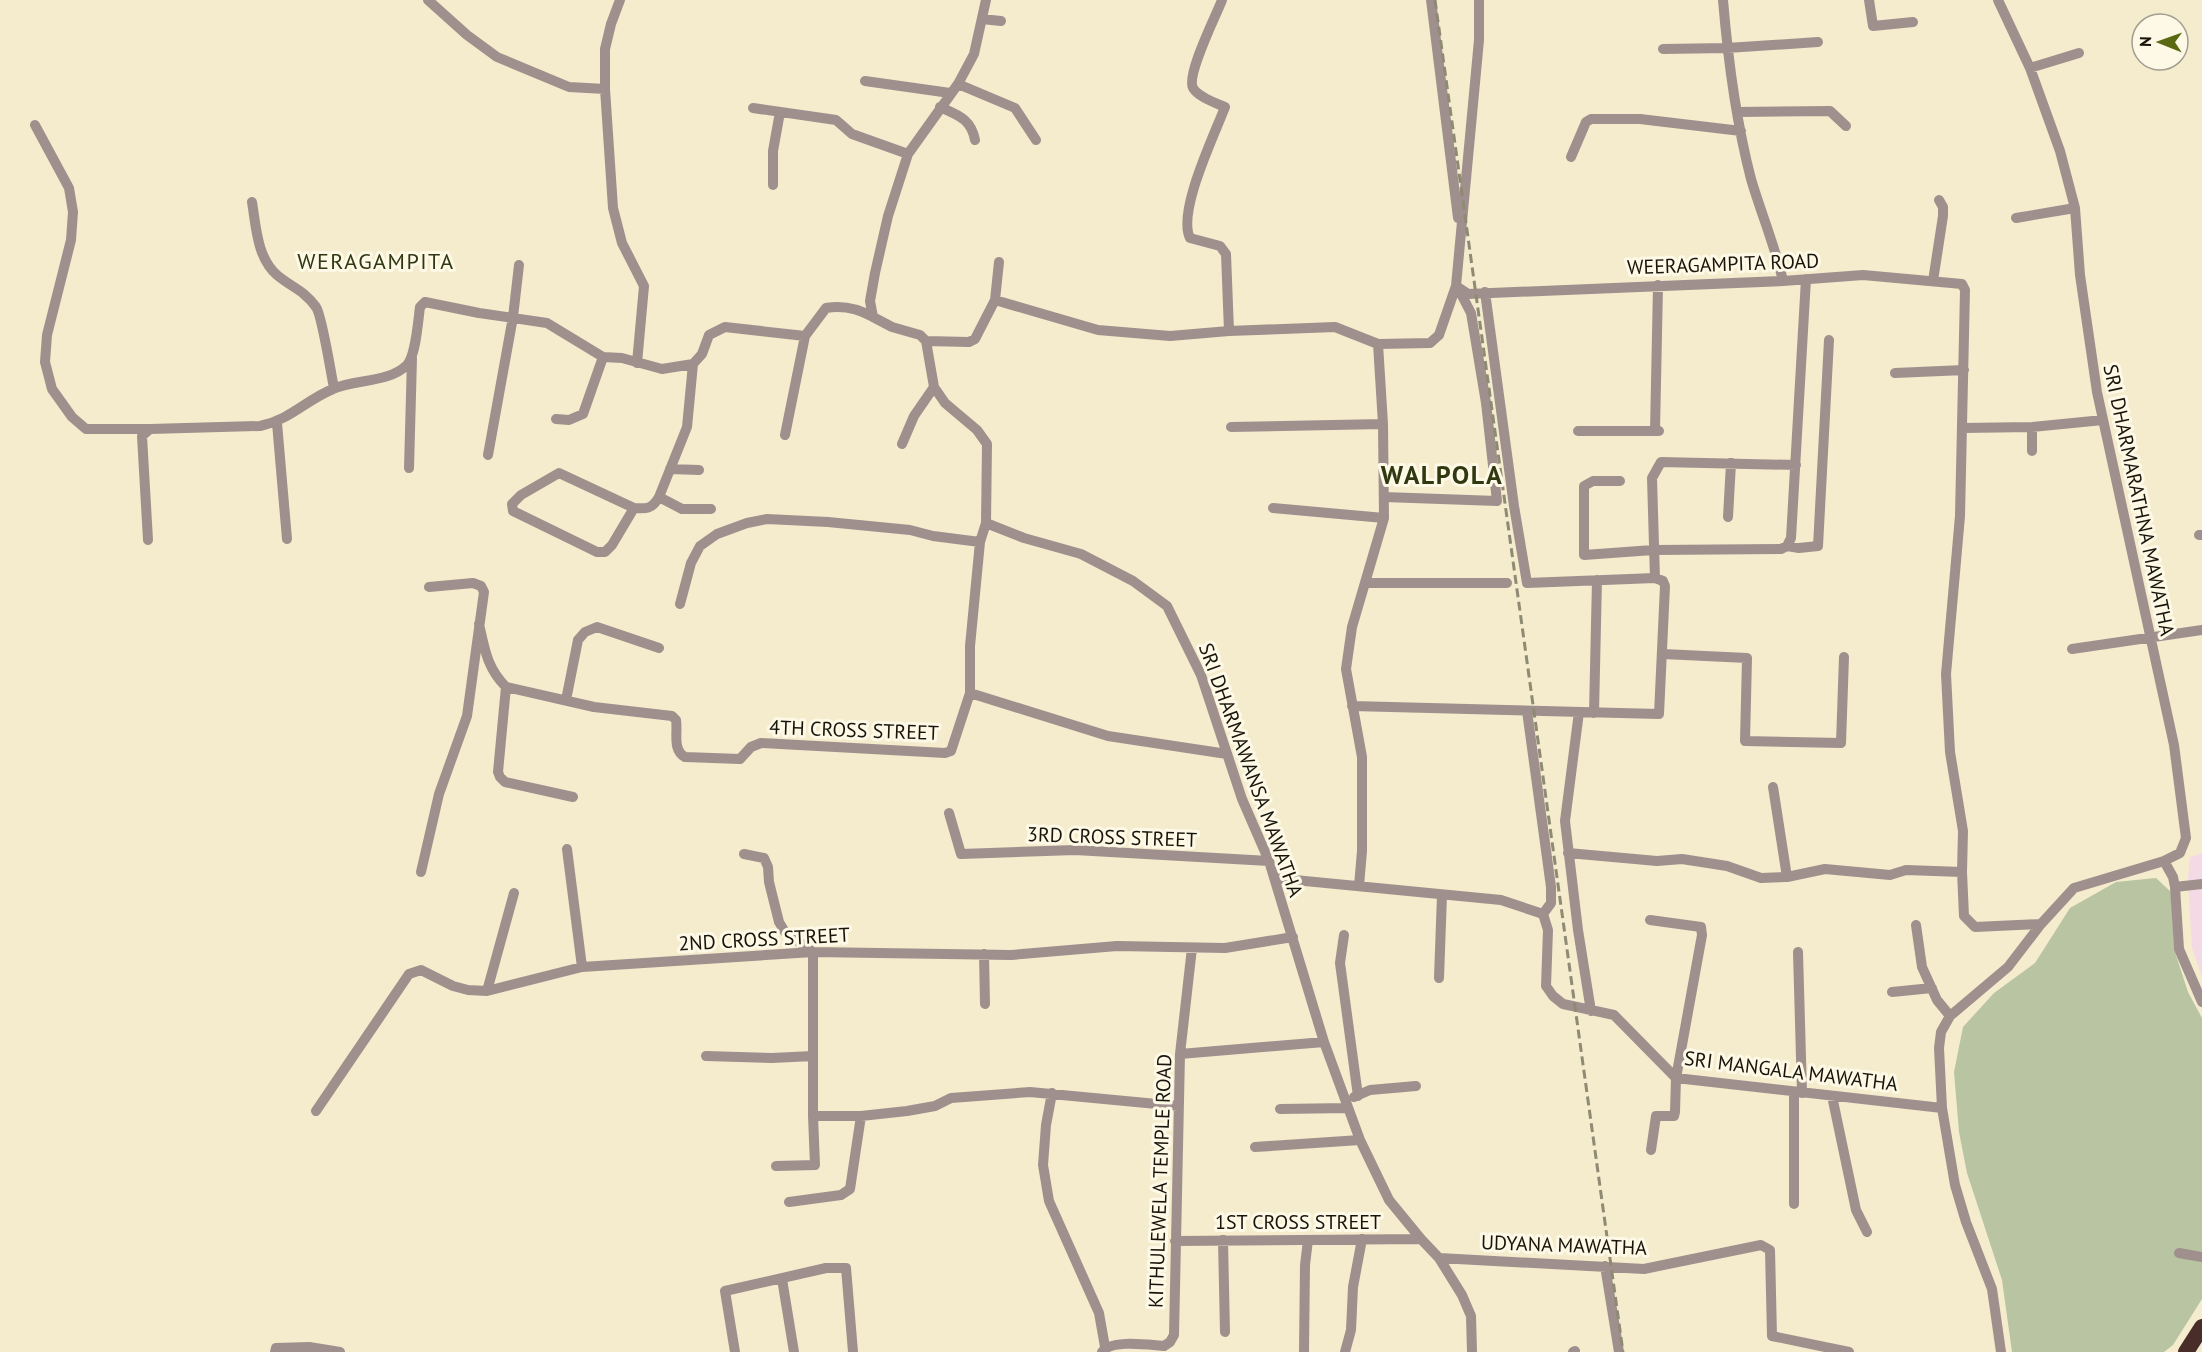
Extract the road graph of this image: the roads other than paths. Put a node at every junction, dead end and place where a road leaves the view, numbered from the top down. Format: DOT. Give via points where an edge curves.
graph roads {
  1 [pos="428,0"];
  2 [pos="620,0"];
  3 [pos="986,0"];
  4 [pos="1222,0"];
  5 [pos="1431,0"];
  6 [pos="1479,0"];
  7 [pos="1723,0"];
  8 [pos="1869,0"];
  9 [pos="1998,0"];
  10 [pos="982,19"];
  11 [pos="1001,21"];
  12 [pos="1913,22"];
  13 [pos="1818,42"];
  14 [pos="1727,48"];
  15 [pos="1663,49"];
  16 [pos="2079,53"];
  17 [pos="2030,68"];
  18 [pos="865,81"];
  19 [pos="958,84"];
  20 [pos="605,88"];
  21 [pos="951,93"];
  22 [pos="940,107"];
  23 [pos="753,108"];
  24 [pos="780,112"];
  25 [pos="1737,112"];
  26 [pos="36,125"];
  27 [pos="1846,126"];
  28 [pos="1741,131"];
  29 [pos="975,140"];
  30 [pos="1036,140"];
  31 [pos="908,154"];
  32 [pos="1570,157"];
  33 [pos="773,185"];
  34 [pos="1939,200"];
  35 [pos="252,202"];
  36 [pos="2075,208"];
  37 [pos="2016,218"];
  38 [pos="999,262"];
  39 [pos="519,265"];
  40 [pos="1806,279"];
  41 [pos="1783,281"];
  42 [pos="1933,281"];
  43 [pos="1658,285"];
  44 [pos="1456,286"];
  45 [pos="1485,292"];
  46 [pos="995,300"];
  47 [pos="513,317"];
  48 [pos="873,317"];
  49 [pos="1229,331"];
  50 [pos="805,336"];
  51 [pos="1829,340"];
  52 [pos="926,341"];
  53 [pos="1378,344"];
  54 [pos="603,357"];
  55 [pos="412,358"];
  56 [pos="637,363"];
  57 [pos="693,364"];
  58 [pos="1964,370"];
  59 [pos="1895,373"];
  60 [pos="934,387"];
  61 [pos="334,388"];
  62 [pos="556,419"];
  63 [pos="2103,420"];
  64 [pos="277,423"];
  65 [pos="1383,424"];
  66 [pos="1231,427"];
  67 [pos="2032,427"];
  68 [pos="1963,428"];
  69 [pos="150,429"];
  70 [pos="1578,431"];
  71 [pos="785,435"];
  72 [pos="902,444"];
  73 [pos="2032,451"];
  74 [pos="488,455"];
  75 [pos="1731,463"];
  76 [pos="1796,465"];
  77 [pos="409,468"];
  78 [pos="670,469"];
  79 [pos="699,470"];
  80 [pos="1620,481"];
  81 [pos="659,496"];
  82 [pos="1384,496"];
  83 [pos="634,508"];
  84 [pos="1273,508"];
  85 [pos="711,510"];
  86 [pos="1728,517"];
  87 [pos="1384,518"];
  88 [pos="986,523"];
  89 [pos="148,540"];
  90 [pos="287,540"];
  91 [pos="980,542"];
  92 [pos="1787,546"];
  93 [pos="1653,550"];
  94 [pos="1655,578"];
  95 [pos="1597,580"];
  96 [pos="1366,583"];
  97 [pos="1507,583"];
  98 [pos="429,587"];
  99 [pos="680,604"];
  100 [pos="479,624"];
  101 [pos="2202,630"];
  102 [pos="2149,637"];
  103 [pos="659,648"];
  104 [pos="2072,649"];
  105 [pos="1663,654"];
  106 [pos="1844,657"];
  107 [pos="507,687"];
  108 [pos="970,693"];
  109 [pos="566,700"];
  110 [pos="1352,706"];
  111 [pos="1527,711"];
  112 [pos="1579,712"];
  113 [pos="1594,712"];
  114 [pos="1227,754"];
  115 [pos="1773,787"];
  116 [pos="573,797"];
  117 [pos="949,813"];
  118 [pos="567,849"];
  119 [pos="1568,853"];
  120 [pos="2180,853"];
  121 [pos="744,854"];
  122 [pos="1269,861"];
  123 [pos="2164,861"];
  124 [pos="421,872"];
  125 [pos="1962,872"];
  126 [pos="1787,877"];
  127 [pos="1274,878"];
  128 [pos="2174,882"];
  129 [pos="2202,884"];
  130 [pos="1359,886"];
  131 [pos="514,893"];
  132 [pos="1442,895"];
  133 [pos="1543,914"];
  134 [pos="1650,920"];
  135 [pos="2041,924"];
  136 [pos="1916,925"];
  137 [pos="1344,935"];
  138 [pos="1293,937"];
  139 [pos="1192,948"];
  140 [pos="813,952"];
  141 [pos="1798,952"];
  142 [pos="984,954"];
  143 [pos="582,967"];
  144 [pos="1439,978"];
  145 [pos="1932,988"];
  146 [pos="487,991"];
  147 [pos="1892,992"];
  148 [pos="2202,1002"];
  149 [pos="985,1004"];
  150 [pos="1592,1011"];
  151 [pos="1950,1016"];
  152 [pos="1324,1042"];
  153 [pos="1180,1054"];
  154 [pos="706,1056"];
  155 [pos="813,1056"];
  156 [pos="1676,1078"];
  157 [pos="1416,1086"];
  158 [pos="1052,1093"];
  159 [pos="1798,1093"];
  160 [pos="1358,1096"];
  161 [pos="1832,1096"];
  162 [pos="1346,1104"];
  163 [pos="1178,1106"];
  164 [pos="1280,1108"];
  165 [pos="1942,1108"];
  166 [pos="316,1111"];
  167 [pos="813,1116"];
  168 [pos="861,1116"];
  169 [pos="1360,1140"];
  170 [pos="1255,1147"];
  171 [pos="1651,1150"];
  172 [pos="776,1166"];
  173 [pos="789,1202"];
  174 [pos="1794,1204"];
  175 [pos="1867,1232"];
  176 [pos="1362,1239"];
  177 [pos="1421,1239"];
  178 [pos="1223,1240"];
  179 [pos="1308,1240"];
  180 [pos="1175,1241"];
  181 [pos="2180,1253"];
  182 [pos="2202,1257"];
  183 [pos="1439,1258"];
  184 [pos="1605,1266"];
  185 [pos="782,1279"];
  186 [pos="2202,1327"];
  187 [pos="1225,1332"];
  188 [pos="2202,1347"];
  189 [pos="1104,1350"];
  190 [pos="275,1352"];
  191 [pos="340,1352"];
  192 [pos="735,1352"];
  193 [pos="794,1352"];
  194 [pos="853,1352"];
  195 [pos="1304,1352"];
  196 [pos="1345,1352"];
  197 [pos="1472,1352"];
  198 [pos="1619,1352"];
  199 [pos="1849,1352"];
  200 [pos="2001,1352"];
  201 [pos="2186,1352"];
  202 [pos="2199,1352"];
  1 -- 20 [label="street" via="497,57 569,87"];
  2 -- 20 [label="street" via="605,49"];
  3 -- 10 [label="street"];
  4 -- 49 [label="street" via="1191,84 1195,91 1225,107 1190,200 1187,232 1190,238 1220,246 1226,254"];
  5 -- 44 [label="street" via="1459,234"];
  6 -- 44 [label="street" via="1479,40"];
  7 -- 14 [label="street"];
  8 -- 12 [label="street" via="1873,26"];
  9 -- 17 [label="street, SRI DHARMARATHNA MAWATHA"];
  10 -- 11 [label="street"];
  10 -- 19 [label="street" via="974,54"];
  13 -- 14 [label="street"];
  14 -- 15 [label="street"];
  14 -- 25 [label="street"];
  16 -- 17 [label="street"];
  17 -- 36 [label="street, SRI DHARMARATHNA MAWATHA" via="2060,151"];
  18 -- 21 [label="street"];
  19 -- 21 [label="street"];
  19 -- 30 [label="street" via="1015,108"];
  20 -- 56 [label="street" via="613,208 622,243 644,286"];
  21 -- 22 [label="street"];
  22 -- 29 [label="street" via="966,121 973,128"];
  22 -- 31 [label="street"];
  23 -- 24 [label="street"];
  24 -- 31 [label="street" via="836,120 852,134"];
  24 -- 33 [label="street" via="773,151"];
  25 -- 27 [label="street" via="1830,111"];
  25 -- 28 [label="street"];
  26 -- 69 [label="street" via="69,188 73,212 47,335 45,362 52,389 86,429"];
  28 -- 32 [label="street" via="1640,119 1591,119"];
  28 -- 41 [label="street" via="1751,178"];
  31 -- 48 [label="street" via="875,273 870,301"];
  34 -- 42 [label="street" via="1943,216"];
  35 -- 61 [label="street" via="259,246 268,266 299,288 318,309"];
  36 -- 37 [label="street"];
  36 -- 63 [label="street, SRI DHARMARATHNA MAWATHA" via="2080,275"];
  38 -- 46 [label="street"];
  39 -- 47 [label="street"];
  40 -- 41 [label="street, WEERAGAMPITA ROAD"];
  40 -- 42 [label="street, WEERAGAMPITA ROAD" via="1863,275"];
  40 -- 76 [label="street"];
  41 -- 43 [label="street, WEERAGAMPITA ROAD"];
  42 -- 58 [label="street, WEERAGAMPITA ROAD" via="1962,284 1965,290"];
  43 -- 45 [label="street, WEERAGAMPITA ROAD"];
  43 -- 70 [label="street" via="1657,431"];
  44 -- 45 [label="street, WEERAGAMPITA ROAD" via="1468,294"];
  44 -- 53 [label="street" via="1439,335 1430,343"];
  44 -- 82 [label="street" via="1471,313 1497,501"];
  45 -- 95 [label="street" via="1527,583"];
  46 -- 49 [label="street" via="1098,330 1170,336"];
  46 -- 52 [label="street" via="975,339"];
  47 -- 54 [label="street" via="548,323"];
  47 -- 55 [label="street" via="424,302"];
  47 -- 74 [label="street"];
  48 -- 50 [label="street" via="836,306 826,308"];
  48 -- 52 [label="street" via="920,334"];
  49 -- 53 [label="street" via="1335,327"];
  50 -- 57 [label="street" via="725,327 709,335 702,354"];
  50 -- 71 [label="street"];
  51 -- 92 [label="street" via="1818,546"];
  52 -- 60 [label="street"];
  53 -- 65 [label="street"];
  54 -- 56 [label="street"];
  54 -- 62 [label="street" via="583,414 569,420"];
  55 -- 61 [label="street" via="406,366 384,377"];
  55 -- 77 [label="street"];
  56 -- 57 [label="street" via="662,369"];
  57 -- 78 [label="street" via="687,427"];
  58 -- 59 [label="street"];
  58 -- 68 [label="street"];
  60 -- 72 [label="street" via="914,416"];
  60 -- 88 [label="street" via="987,444"];
  61 -- 64 [label="street"];
  63 -- 67 [label="street"];
  63 -- 102 [label="street, SRI DHARMARATHNA MAWATHA"];
  64 -- 69 [label="street"];
  64 -- 90 [label="street"];
  65 -- 66 [label="street"];
  65 -- 82 [label="street"];
  67 -- 68 [label="street"];
  67 -- 73 [label="street"];
  68 -- 125 [label="street" via="1960,516 1946,674 1950,752 1963,831"];
  69 -- 89 [label="street" via="142,436"];
  75 -- 76 [label="street"];
  75 -- 86 [label="street"];
  75 -- 93 [label="street" via="1661,462 1652,478"];
  76 -- 92 [label="street" via="1791,538"];
  78 -- 79 [label="street"];
  78 -- 81 [label="street"];
  80 -- 93 [label="street" via="1593,481 1584,486 1584,555"];
  81 -- 83 [label="street" via="648,509"];
  81 -- 85 [label="street" via="682,509"];
  82 -- 87 [label="street"];
  83 -- 83 [label="street" via="559,473 512,504 513,511 597,552 605,552 612,545"];
  84 -- 87 [label="street"];
  87 -- 96 [label="street"];
  88 -- 91 [label="street"];
  88 -- 114 [label="street, SRI DHARMAWANSA MAWATHA" via="1081,554 1133,581 1167,606 1201,675"];
  91 -- 99 [label="street" via="828,522 767,519 747,523 717,534 700,546"];
  91 -- 108 [label="street" via="970,646"];
  92 -- 93 [label="street"];
  93 -- 94 [label="street"];
  94 -- 95 [label="street"];
  94 -- 105 [label="street" via="1665,586"];
  95 -- 113 [label="street"];
  96 -- 97 [label="street"];
  96 -- 110 [label="street" via="1347,653"];
  98 -- 100 [label="street" via="473,583 481,586 484,592"];
  100 -- 107 [label="street" via="487,660"];
  100 -- 124 [label="street" via="467,716 439,794"];
  101 -- 102 [label="street"];
  102 -- 104 [label="street"];
  102 -- 120 [label="street, SRI DHARMARATHNA MAWATHA" via="2174,745 2186,838"];
  103 -- 109 [label="street" via="597,627 585,632 578,640"];
  105 -- 106 [label="street" via="1747,657 1745,741 1829,743 1841,743"];
  105 -- 113 [label="street" via="1659,714"];
  107 -- 109 [label="street, 4TH CROSS STREET"];
  107 -- 116 [label="street" via="500,777 505,782"];
  108 -- 109 [label="street, 4TH CROSS STREET" via="951,751 945,753 761,743 740,759 681,755 672,716"];
  108 -- 114 [label="street" via="1108,736"];
  110 -- 111 [label="street"];
  110 -- 130 [label="street" via="1362,757"];
  111 -- 112 [label="street"];
  111 -- 133 [label="street" via="1551,887 1551,903"];
  112 -- 113 [label="street"];
  112 -- 119 [label="street" via="1565,821"];
  114 -- 122 [label="street, SRI DHARMAWANSA MAWATHA"];
  115 -- 126 [label="street"];
  117 -- 122 [label="street, 3RD CROSS STREET" via="962,854 1075,850"];
  118 -- 143 [label="street"];
  119 -- 126 [label="street" via="1657,861 1682,859 1727,866 1761,878"];
  119 -- 150 [label="street"];
  120 -- 123 [label="street"];
  120 -- 128 [label="street, SRI DHARMARATHNA MAWATHA"];
  121 -- 140 [label="street" via="764,858 779,922 785,932"];
  122 -- 127 [label="street, SRI DHARMAWANSA MAWATHA"];
  123 -- 128 [label="street"];
  123 -- 135 [label="street" via="2074,888"];
  125 -- 126 [label="street" via="1906,870 1890,875 1825,869"];
  125 -- 135 [label="street" via="1964,916 1975,927"];
  127 -- 130 [label="street"];
  127 -- 138 [label="street, SRI DHARMAWANSA MAWATHA"];
  128 -- 129 [label="street"];
  128 -- 148 [label="street" via="2179,949"];
  130 -- 132 [label="street"];
  131 -- 146 [label="street"];
  132 -- 133 [label="street" via="1501,900"];
  132 -- 144 [label="street"];
  133 -- 150 [label="street, SRI MANGALA MAWATHA" via="1548,930 1546,986 1563,1004"];
  134 -- 156 [label="street" via="1701,927"];
  135 -- 151 [label="street" via="2008,967"];
  136 -- 145 [label="street" via="1922,967"];
  137 -- 160 [label="street" via="1340,963"];
  138 -- 139 [label="street, 2ND CROSS STREET" via="1225,948"];
  138 -- 152 [label="street, SRI DHARMAWANSA MAWATHA"];
  139 -- 142 [label="street, 2ND CROSS STREET" via="1117,946"];
  139 -- 153 [label="street, KITHULEWELA TEMPLE ROAD"];
  140 -- 142 [label="street, 2ND CROSS STREET"];
  140 -- 143 [label="street, 2ND CROSS STREET"];
  140 -- 155 [label="street"];
  141 -- 159 [label="street"];
  142 -- 149 [label="street"];
  143 -- 146 [label="street, 2ND CROSS STREET"];
  145 -- 147 [label="street"];
  145 -- 151 [label="street"];
  146 -- 166 [label="street, 2ND CROSS STREET" via="453,986 420,970 409,974"];
  150 -- 156 [label="street, SRI MANGALA MAWATHA" via="1614,1015"];
  151 -- 165 [label="street" via="1941,1032 1939,1048"];
  152 -- 153 [label="street"];
  152 -- 162 [label="street, SRI DHARMAWANSA MAWATHA"];
  153 -- 163 [label="street, KITHULEWELA TEMPLE ROAD"];
  154 -- 155 [label="street"];
  155 -- 167 [label="street"];
  156 -- 159 [label="street, SRI MANGALA MAWATHA"];
  156 -- 171 [label="street" via="1674,1116 1656,1116"];
  157 -- 160 [label="street" via="1370,1090"];
  158 -- 163 [label="street"];
  158 -- 168 [label="street" via="951,1098 935,1106"];
  158 -- 189 [label="street" via="1043,1165 1049,1201 1099,1313"];
  159 -- 161 [label="street, SRI MANGALA MAWATHA"];
  159 -- 174 [label="street"];
  160 -- 162 [label="street"];
  161 -- 165 [label="street, SRI MANGALA MAWATHA"];
  161 -- 175 [label="street" via="1856,1210"];
  162 -- 164 [label="street"];
  162 -- 169 [label="street, SRI DHARMAWANSA MAWATHA"];
  163 -- 180 [label="street, KITHULEWELA TEMPLE ROAD"];
  165 -- 200 [label="street" via="1955,1185 1992,1289"];
  167 -- 168 [label="street"];
  167 -- 172 [label="street" via="815,1165"];
  168 -- 173 [label="street" via="850,1189 841,1195"];
  169 -- 170 [label="street"];
  169 -- 177 [label="street, SRI DHARMAWANSA MAWATHA" via="1389,1200"];
  176 -- 177 [label="street, 1ST CROSS STREET"];
  176 -- 179 [label="street, 1ST CROSS STREET"];
  176 -- 196 [label="street" via="1353,1287 1352,1330"];
  177 -- 183 [label="street, SRI DHARMAWANSA MAWATHA"];
  178 -- 179 [label="street, 1ST CROSS STREET"];
  178 -- 180 [label="street, 1ST CROSS STREET"];
  178 -- 187 [label="street"];
  179 -- 195 [label="street"];
  180 -- 189 [label="street, KITHULEWELA TEMPLE ROAD" via="1174,1335 1170,1342 1164,1346 1116,1344"];
  181 -- 182 [label="street"];
  183 -- 184 [label="street, UDYANA MAWATHA"];
  183 -- 197 [label="street, SRI DHARMAWANSA MAWATHA" via="1471,1316"];
  184 -- 198 [label="street"];
  184 -- 199 [label="street, UDYANA MAWATHA" via="1644,1269 1761,1245 1770,1250 1772,1336"];
  185 -- 192 [label="street" via="725,1291"];
  185 -- 193 [label="street"];
  185 -- 194 [label="street" via="826,1268 846,1268"];
  186 -- 201 [label="highway"];
  188 -- 202 [label="highway"];
  190 -- 191 [label="street" via="276,1348 309,1347"];
}
